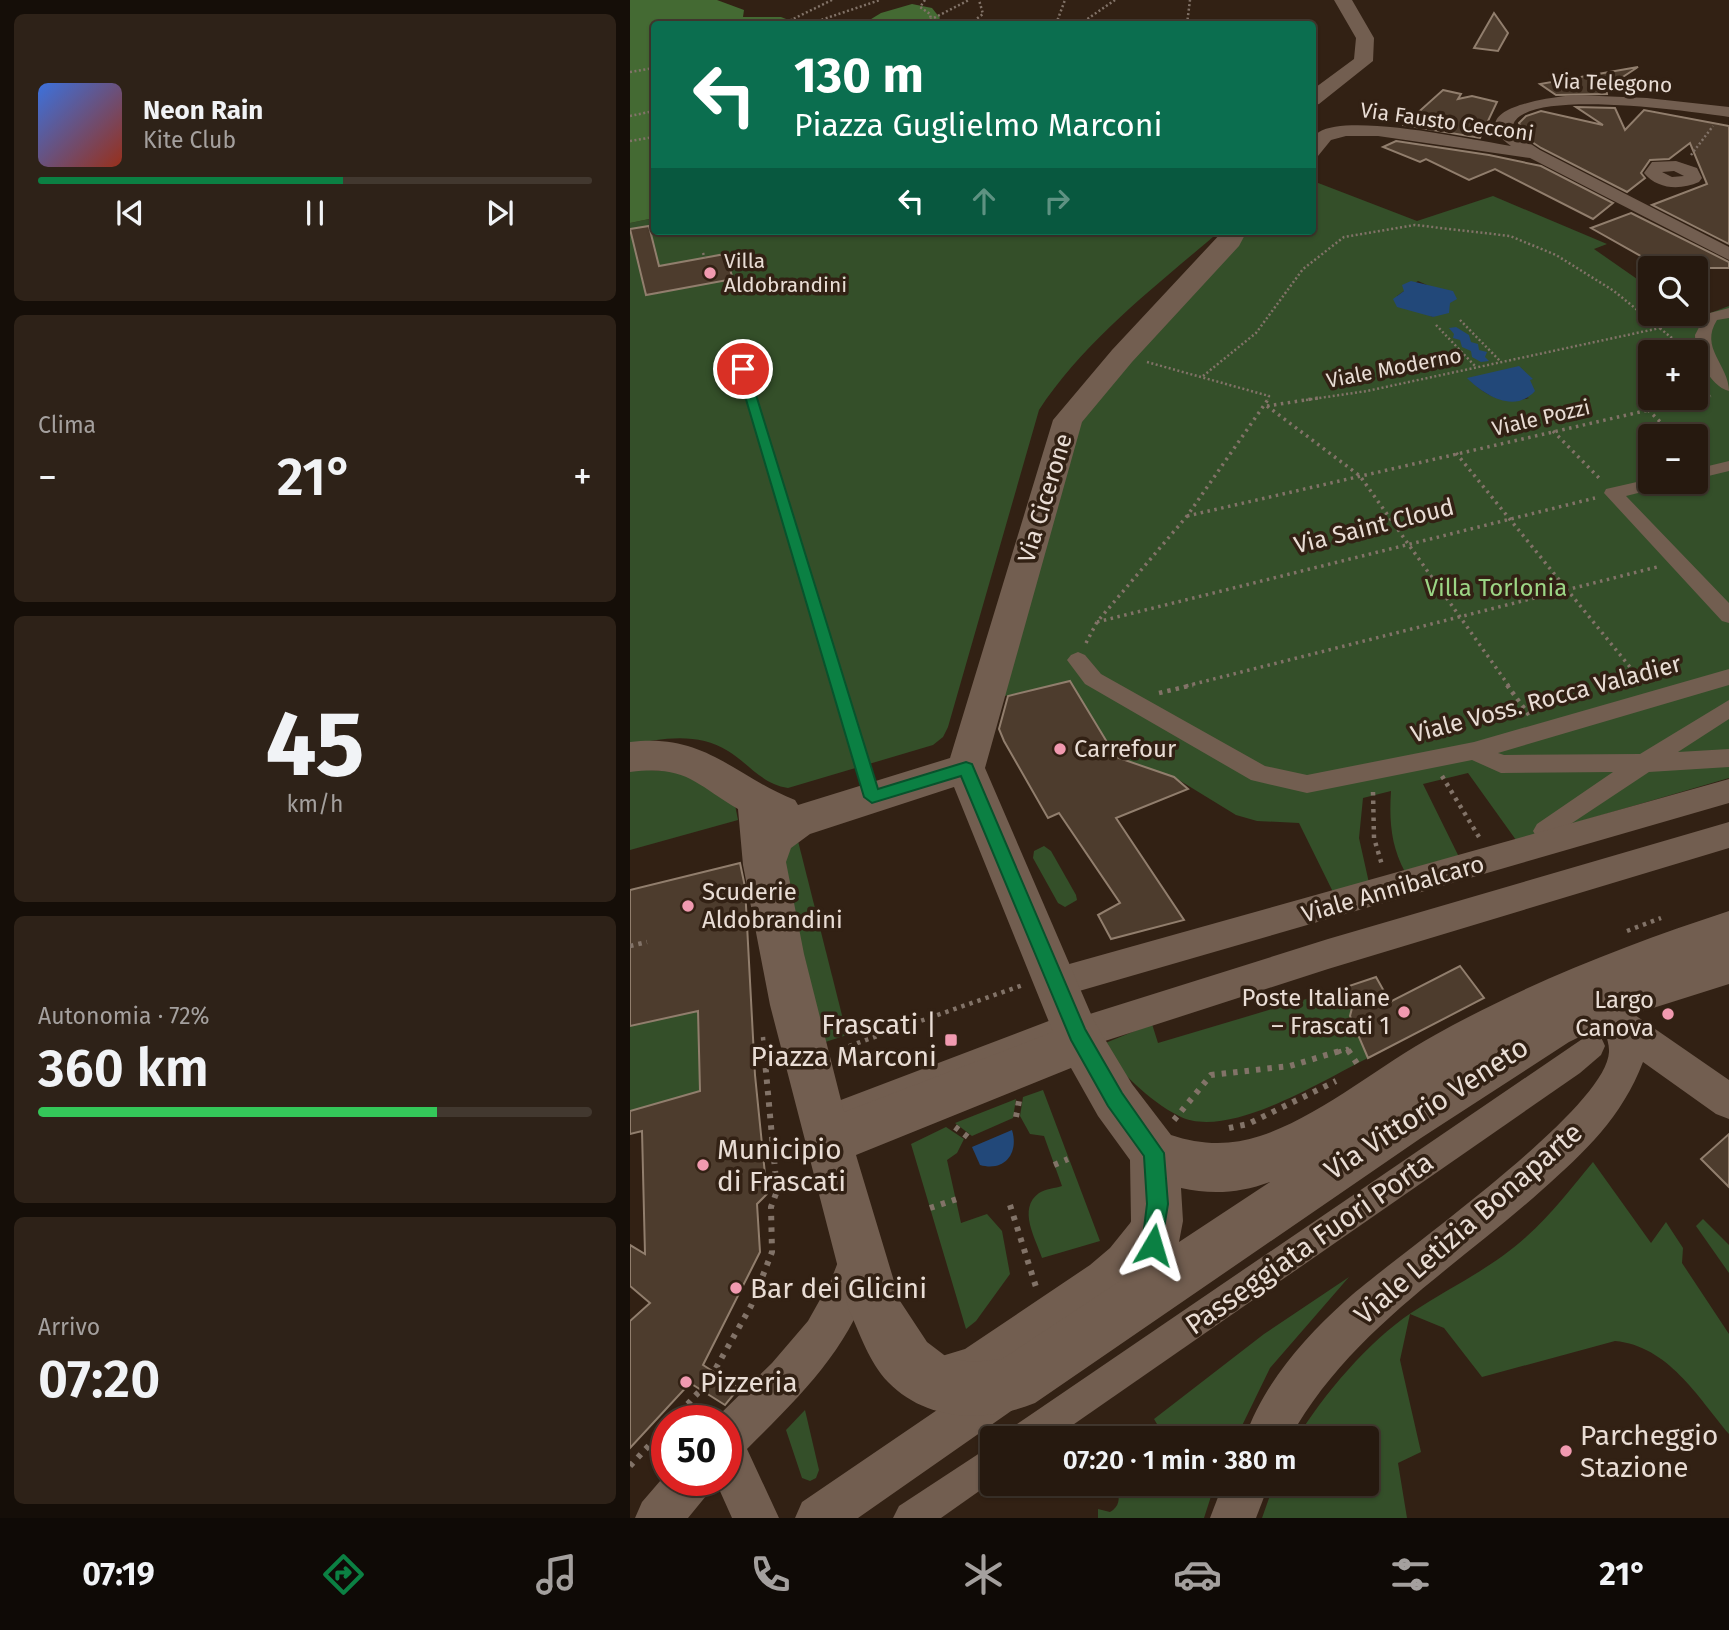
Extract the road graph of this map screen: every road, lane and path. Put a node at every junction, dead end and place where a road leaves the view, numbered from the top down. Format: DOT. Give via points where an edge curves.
graph roads {
  1 [pos="832,0"];
  2 [pos="880,0"];
  3 [pos="925,0"];
  4 [pos="969,0"];
  5 [pos="979,0"];
  6 [pos="1065,0"];
  7 [pos="1115,0"];
  8 [pos="1190,0"];
  9 [pos="1343,0"];
  10 [pos="931,20"];
  11 [pos="794,21"];
  12 [pos="812,21"];
  13 [pos="974,21"];
  14 [pos="1057,21"];
  15 [pos="1084,21"];
  16 [pos="1187,21"];
  17 [pos="651,68"];
  18 [pos="630,72"];
  19 [pos="1316,97"];
  20 [pos="651,112"];
  21 [pos="1729,112"];
  22 [pos="630,117"];
  23 [pos="1715,125"];
  24 [pos="651,138"];
  25 [pos="630,141"];
  26 [pos="1316,147"];
  27 [pos="1534,155"];
  28 [pos="1685,164"];
  29 [pos="1659,178"];
  30 [pos="1614,194"];
  31 [pos="1232,236"];
  32 [pos="703,253"];
  33 [pos="1729,254"];
  34 [pos="705,258"];
  35 [pos="1729,313"];
  36 [pos="1460,320"];
  37 [pos="1436,325"];
  38 [pos="1660,328"];
  39 [pos="1675,340"];
  40 [pos="735,343"];
  41 [pos="1122,356"];
  42 [pos="1501,363"];
  43 [pos="1477,368"];
  44 [pos="1203,376"];
  45 [pos="1722,390"];
  46 [pos="1267,406"];
  47 [pos="1648,410"];
  48 [pos="1663,424"];
  49 [pos="1553,431"];
  50 [pos="1456,453"];
  51 [pos="1729,466"];
  52 [pos="1708,471"];
  53 [pos="1360,476"];
  54 [pos="1638,488"];
  55 [pos="1613,494"];
  56 [pos="1187,516"];
  57 [pos="1508,518"];
  58 [pos="1407,543"];
  59 [pos="1678,562"];
  60 [pos="1566,590"];
  61 [pos="1729,616"];
  62 [pos="1461,617"];
  63 [pos="1097,622"];
  64 [pos="1078,660"];
  65 [pos="1729,677"];
  66 [pos="1654,697"];
  67 [pos="1130,700"];
  68 [pos="1729,708"];
  69 [pos="1540,730"];
  70 [pos="1474,751"];
  71 [pos="630,757"];
  72 [pos="1729,758"];
  73 [pos="1648,763"];
  74 [pos="966,768"];
  75 [pos="1443,779"];
  76 [pos="1729,791"];
  77 [pos="1375,795"];
  78 [pos="872,797"];
  79 [pos="757,801"];
  80 [pos="814,814"];
  81 [pos="1545,831"];
  82 [pos="1729,835"];
  83 [pos="1486,849"];
  84 [pos="764,865"];
  85 [pos="1385,878"];
  86 [pos="1664,918"];
  87 [pos="1729,930"];
  88 [pos="1615,937"];
  89 [pos="647,942"];
  90 [pos="630,946"];
  91 [pos="1729,965"];
  92 [pos="1065,1012"];
  93 [pos="1601,1015"];
  94 [pos="762,1022"];
  95 [pos="849,1046"];
  96 [pos="1373,1062"];
  97 [pos="1361,1069"];
  98 [pos="1020,1098"];
  99 [pos="1729,1101"];
  100 [pos="1016,1117"];
  101 [pos="822,1123"];
  102 [pos="951,1124"];
  103 [pos="1168,1127"];
  104 [pos="1219,1130"];
  105 [pos="968,1137"];
  106 [pos="1068,1159"];
  107 [pos="1054,1165"];
  108 [pos="957,1199"];
  109 [pos="1010,1205"];
  110 [pos="930,1208"];
  111 [pos="1157,1221"];
  112 [pos="860,1254"];
  113 [pos="1027,1265"];
  114 [pos="1144,1293"];
  115 [pos="919,1371"];
  116 [pos="1015,1383"];
  117 [pos="687,1405"];
  118 [pos="742,1423"];
  119 [pos="1043,1426"];
  120 [pos="1274,1426"];
  121 [pos="651,1443"];
  122 [pos="630,1466"];
  123 [pos="980,1470"];
  124 [pos="742,1488"];
  125 [pos="677,1496"];
  126 [pos="1241,1496"];
  127 [pos="658,1518"];
  128 [pos="756,1518"];
  129 [pos="818,1518"];
  130 [pos="911,1518"];
  131 [pos="1233,1518"];
  1 -- 11 [label="path"];
  2 -- 12 [label="path"];
  3 -- 10 [label="path" via="920,7"];
  4 -- 10 [label="path"];
  5 -- 13 [label="path" via="983,14"];
  6 -- 14 [label="path"];
  7 -- 15 [label="path"];
  8 -- 16 [label="path"];
  9 -- 19 [label="main road" via="1365,38 1363,61"];
  17 -- 18 [label="path"];
  20 -- 22 [label="path"];
  21 -- 27 [label="street, Via Telegono" via="1619,101 1534,103 1518,109 1504,124 1507,135"];
  23 -- 28 [label="path"];
  24 -- 25 [label="path"];
  26 -- 27 [label="street, Via Fausto Cecconi" via="1325,136 1378,131"];
  27 -- 30 [label="street, Via Fausto Cecconi"];
  29 -- 30 [label="street"];
  30 -- 33 [label="street, Via Fausto Cecconi"];
  31 -- 41 [label="main road, Via Cicerone"];
  32 -- 34 [label="path"];
  35 -- 45 [label="street" via="1711,317 1701,335"];
  36 -- 42 [label="path"];
  37 -- 43 [label="path"];
  38 -- 39 [label="path"];
  38 -- 42 [label="path, Viale Moderno"];
  38 -- 44 [label="path" via="1614,291 1556,255 1510,236 1415,225 1344,237 1303,269 1256,333"];
  40 -- 78 [label="lane"];
  41 -- 44 [label="path"];
  41 -- 74 [label="main road, Via Cicerone" via="1068,420 1062,434"];
  42 -- 43 [label="path, Viale Moderno"];
  43 -- 46 [label="path, Viale Moderno"];
  44 -- 46 [label="path" via="1269,396"];
  46 -- 53 [label="path"];
  46 -- 56 [label="path"];
  47 -- 48 [label="path"];
  47 -- 49 [label="path, Viale Pozzi"];
  49 -- 50 [label="path, Viale Pozzi"];
  49 -- 55 [label="path"];
  50 -- 53 [label="path, Viale Pozzi"];
  50 -- 57 [label="path"];
  51 -- 52 [label="street"];
  53 -- 56 [label="path, Viale Pozzi"];
  53 -- 58 [label="path"];
  54 -- 55 [label="street"];
  55 -- 57 [label="path, Via Saint Cloud"];
  55 -- 59 [label="street"];
  56 -- 63 [label="path"];
  57 -- 58 [label="path, Via Saint Cloud"];
  57 -- 60 [label="path"];
  58 -- 62 [label="path"];
  58 -- 63 [label="path, Via Saint Cloud"];
  59 -- 60 [label="path"];
  59 -- 61 [label="street"];
  60 -- 62 [label="path"];
  60 -- 66 [label="path"];
  62 -- 67 [label="path"];
  62 -- 69 [label="path"];
  63 -- 64 [label="path"];
  64 -- 67 [label="street, Viale Voss. Rocca Valadier" via="1093,679"];
  65 -- 66 [label="street, Viale Voss. Rocca Valadier"];
  66 -- 69 [label="street, Viale Voss. Rocca Valadier"];
  67 -- 70 [label="street, Viale Voss. Rocca Valadier" via="1259,774 1307,784"];
  68 -- 73 [label="street"];
  69 -- 70 [label="street, Viale Voss. Rocca Valadier"];
  70 -- 73 [label="street" via="1501,764"];
  71 -- 79 [label="main road" via="662,753 680,757 719,774"];
  72 -- 73 [label="street"];
  73 -- 81 [label="street"];
  74 -- 78 [label="main road"];
  74 -- 92 [label="main road"];
  75 -- 83 [label="path"];
  76 -- 92 [label="street, Viale Annibalcaro"];
  77 -- 85 [label="path" via="1374,838"];
  78 -- 80 [label="main road"];
  79 -- 80 [label="main road" via="784,812"];
  79 -- 84 [label="main road"];
  80 -- 84 [label="main road" via="782,831"];
  82 -- 92 [label="street, Viale Annibalcaro" via="1328,954"];
  84 -- 101 [label="main road"];
  86 -- 88 [label="path"];
  87 -- 93 [label="main road, Via Vittorio Veneto"];
  89 -- 90 [label="path"];
  91 -- 93 [label="main road, Via Vittorio Veneto"];
  92 -- 95 [label="path"];
  92 -- 101 [label="main road"];
  92 -- 103 [label="main road" via="1115,1100"];
  93 -- 99 [label="street"];
  93 -- 103 [label="main road, Via Vittorio Veneto" via="1453,1050 1328,1129 1256,1163 1200,1169"];
  93 -- 114 [label="main road, Via Vittorio Veneto" via="1553,1027"];
  93 -- 119 [label="street, Passeggiata Fuori Porta" via="1559,1072"];
  93 -- 120 [label="street, Viale Letizia Bonaparte" via="1627,1058 1623,1073 1601,1105 1492,1210 1359,1316 1300,1383"];
  94 -- 117 [label="path" via="777,1191 771,1207 772,1252 751,1306 708,1382"];
  96 -- 97 [label="path"];
  97 -- 103 [label="path" via="1347,1049 1290,1066 1211,1075"];
  97 -- 104 [label="path" via="1248,1124"];
  98 -- 100 [label="path"];
  101 -- 112 [label="main road"];
  102 -- 105 [label="path"];
  103 -- 111 [label="main road"];
  106 -- 107 [label="path"];
  108 -- 110 [label="path"];
  109 -- 113 [label="path"];
  111 -- 114 [label="main road"];
  111 -- 115 [label="street" via="1104,1279 974,1368 947,1374"];
  112 -- 115 [label="main road" via="886,1331"];
  112 -- 118 [label="street" via="842,1305 817,1348"];
  114 -- 116 [label="main road, Via Vittorio Veneto"];
  115 -- 116 [label="main road" via="954,1388 981,1392"];
  116 -- 129 [label="street"];
  121 -- 122 [label="path"];
  123 -- 130 [label="street"];
  124 -- 128 [label="street"];
  125 -- 127 [label="street"];
  126 -- 131 [label="street"];
}
